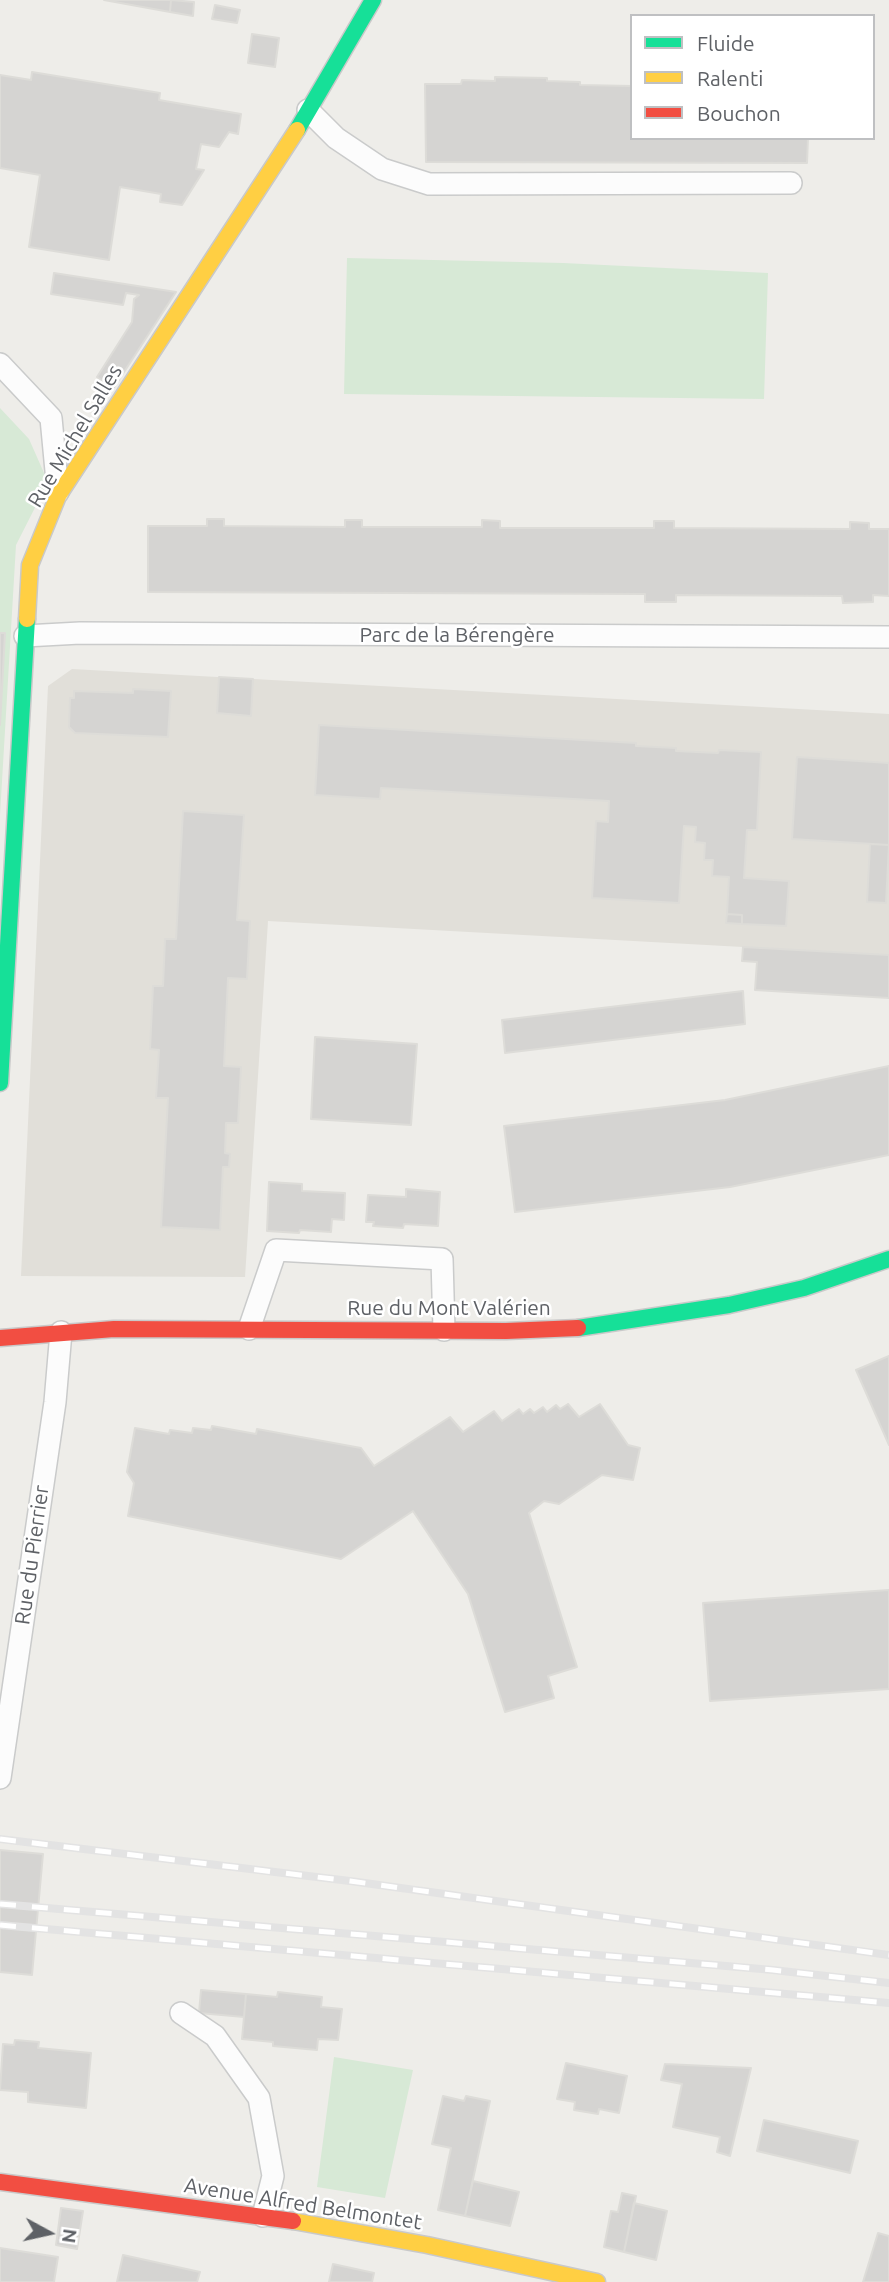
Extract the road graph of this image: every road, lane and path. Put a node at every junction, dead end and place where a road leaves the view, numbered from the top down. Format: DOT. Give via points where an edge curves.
graph roads {
  1 [pos="373,0"];
  2 [pos="308,110"];
  3 [pos="791,183"];
  4 [pos="0,364"];
  5 [pos="58,496"];
  6 [pos="26,636"];
  7 [pos="889,636"];
  8 [pos="0,1083"];
  9 [pos="889,1259"];
  10 [pos="249,1329"];
  11 [pos="444,1330"];
  12 [pos="61,1332"];
  13 [pos="0,1338"];
  14 [pos="0,1778"];
  15 [pos="181,2013"];
  16 [pos="0,2182"];
  17 [pos="263,2216"];
  18 [pos="597,2282"];
  1 -- 2 [label="street, Rue Michel Salles"];
  2 -- 3 [label="lane" via="337,138 382,169 429,184"];
  2 -- 5 [label="street, Rue Michel Salles"];
  4 -- 5 [label="lane" via="51,418"];
  5 -- 6 [label="street, Rue Michel Salles" via="30,565"];
  6 -- 7 [label="lane, Parc de la Bérengère"];
  6 -- 8 [label="street, Rue Michel Salles"];
  9 -- 11 [label="street, Rue du Mont Valérien" via="804,1288 730,1305 573,1329"];
  10 -- 11 [label="street, Rue du Mont Valérien"];
  10 -- 11 [label="lane" via="276,1250 442,1259"];
  10 -- 12 [label="street, Rue du Mont Valérien"];
  12 -- 13 [label="street, Rue du Mont Valérien"];
  12 -- 14 [label="lane, Rue du Pierrier" via="55,1402"];
  15 -- 17 [label="lane" via="215,2036 259,2098 273,2176"];
  16 -- 17 [label="street, Avenue Alfred Belmontet"];
  17 -- 18 [label="street, Avenue Alfred Belmontet" via="428,2245"];
}
